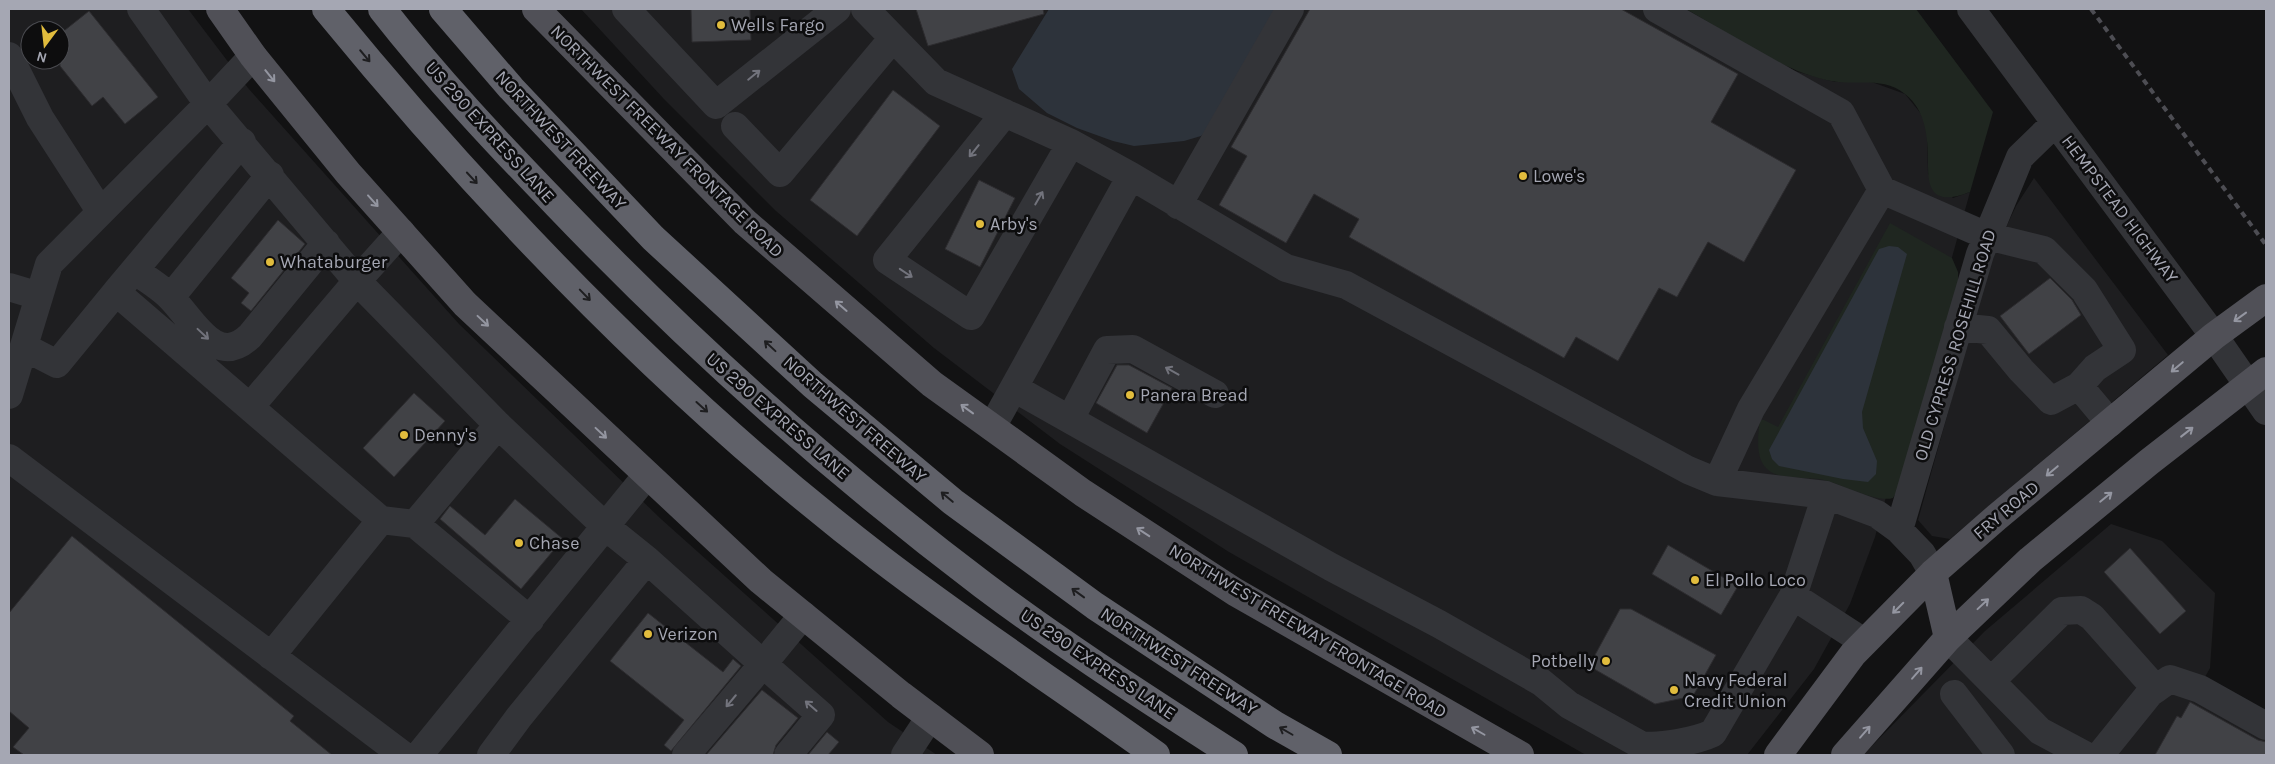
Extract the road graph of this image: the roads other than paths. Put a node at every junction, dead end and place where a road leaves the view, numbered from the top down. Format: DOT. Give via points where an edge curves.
graph roads {
  1 [pos="141,9"];
  2 [pos="536,9"];
  3 [pos="626,9"];
  4 [pos="837,9"];
  5 [pos="865,9"];
  6 [pos="1290,9"];
  7 [pos="1657,9"];
  8 [pos="1971,9"];
  9 [pos="446,11"];
  10 [pos="227,13"];
  11 [pos="330,13"];
  12 [pos="385,13"];
  13 [pos="893,38"];
  14 [pos="9,56"];
  15 [pos="253,56"];
  16 [pos="208,104"];
  17 [pos="1005,113"];
  18 [pos="2055,123"];
  19 [pos="735,126"];
  20 [pos="242,142"];
  21 [pos="1071,143"];
  22 [pos="270,175"];
  23 [pos="1131,176"];
  24 [pos="1882,190"];
  25 [pos="1178,205"];
  26 [pos="100,211"];
  27 [pos="401,232"];
  28 [pos="1987,236"];
  29 [pos="326,243"];
  30 [pos="134,270"];
  31 [pos="357,281"];
  32 [pos="9,287"];
  33 [pos="116,292"];
  34 [pos="39,296"];
  35 [pos="171,297"];
  36 [pos="2266,298"];
  37 [pos="1958,328"];
  38 [pos="2214,336"];
  39 [pos="24,347"];
  40 [pos="2256,378"];
  41 [pos="2079,386"];
  42 [pos="1014,388"];
  43 [pos="1215,394"];
  44 [pos="9,396"];
  45 [pos="250,407"];
  46 [pos="2266,411"];
  47 [pos="1070,420"];
  48 [pos="2110,423"];
  49 [pos="498,425"];
  50 [pos="992,427"];
  51 [pos="9,458"];
  52 [pos="647,475"];
  53 [pos="1717,482"];
  54 [pos="1826,495"];
  55 [pos="381,520"];
  56 [pos="415,524"];
  57 [pos="606,527"];
  58 [pos="1899,530"];
  59 [pos="647,560"];
  60 [pos="1933,573"];
  61 [pos="1793,596"];
  62 [pos="803,615"];
  63 [pos="530,620"];
  64 [pos="1948,638"];
  65 [pos="1864,642"];
  66 [pos="271,656"];
  67 [pos="762,664"];
  68 [pos="1991,681"];
  69 [pos="2156,689"];
  70 [pos="1954,694"];
  71 [pos="930,717"];
  72 [pos="2266,726"];
  73 [pos="403,755"];
  74 [pos="419,755"];
  75 [pos="491,755"];
  76 [pos="686,755"];
  77 [pos="788,755"];
  78 [pos="905,755"];
  79 [pos="980,755"];
  80 [pos="1156,755"];
  81 [pos="1234,755"];
  82 [pos="1328,755"];
  83 [pos="1520,755"];
  84 [pos="1778,755"];
  85 [pos="1845,755"];
  86 [pos="2001,755"];
  87 [pos="2085,755"];
  88 [pos="2100,755"];
  1 -- 16 [label="street"];
  50 -- 2 [label="main road, NORTHWEST FREEWAY FRONTAGE ROAD, one-way" via="932,384 745,222"];
  3 -- 4 [label="street, one-way" via="716,105"];
  5 -- 13 [label="street"];
  6 -- 25 [label="street"];
  7 -- 24 [label="street" via="1841,113"];
  8 -- 18 [label="street, HEMPSTEAD HIGHWAY"];
  82 -- 9 [label="highway, NORTHWEST FREEWAY, one-way" via="1275,725 1095,606 953,502 820,391 653,238 511,88"];
  10 -- 15 [label="main road"];
  11 -- 80 [label="highway, one-way" via="406,104 511,220 704,409 882,560"];
  12 -- 81 [label="highway, US 290 EXPRESS LANE" via="484,130 599,249 723,369 827,461 984,586 1093,664"];
  13 -- 17 [label="street" via="936,82"];
  13 -- 19 [label="street" via="780,173"];
  14 -- 26 [label="street" via="40,118"];
  15 -- 16 [label="street"];
  15 -- 27 [label="main road, one-way" via="348,173"];
  16 -- 20 [label="street"];
  16 -- 26 [label="street"];
  17 -- 21 [label="street"];
  17 -- 21 [label="street, one-way" via="887,260 971,316"];
  18 -- 28 [label="street, OLD CYPRESS ROSEHILL ROAD" via="2020,157"];
  18 -- 38 [label="street, HEMPSTEAD HIGHWAY"];
  20 -- 22 [label="street"];
  20 -- 30 [label="street"];
  21 -- 23 [label="street"];
  22 -- 29 [label="street"];
  22 -- 35 [label="street"];
  23 -- 25 [label="street"];
  23 -- 42 [label="street"];
  24 -- 28 [label="street"];
  24 -- 53 [label="street" via="1751,409"];
  25 -- 53 [label="street" via="1286,268 1346,285 1688,470"];
  26 -- 34 [label="street" via="49,264"];
  27 -- 31 [label="street"];
  27 -- 52 [label="main road, one-way" via="465,304"];
  28 -- 37 [label="street, OLD CYPRESS ROSEHILL ROAD"];
  28 -- 41 [label="street" via="2044,250 2084,290 2122,350 2095,368"];
  29 -- 31 [label="street"];
  35 -- 29 [label="street, one-way" via="216,345 231,348 250,336"];
  30 -- 33 [label="street"];
  30 -- 35 [label="street"];
  31 -- 45 [label="street"];
  31 -- 49 [label="street"];
  32 -- 34 [label="street"];
  33 -- 39 [label="street" via="57,364"];
  33 -- 45 [label="street"];
  34 -- 39 [label="street"];
  36 -- 38 [label="main road, FRY ROAD, one-way"];
  37 -- 41 [label="street" via="1988,330 2050,401"];
  37 -- 58 [label="street, OLD CYPRESS ROSEHILL ROAD"];
  38 -- 40 [label="street, HEMPSTEAD HIGHWAY"];
  38 -- 48 [label="main road, FRY ROAD, one-way"];
  39 -- 44 [label="street"];
  40 -- 46 [label="street, HEMPSTEAD HIGHWAY"];
  64 -- 40 [label="main road, one-way" via="2030,560"];
  41 -- 48 [label="street"];
  42 -- 47 [label="street"];
  42 -- 50 [label="street"];
  43 -- 47 [label="street, one-way" via="1133,349 1107,350"];
  45 -- 55 [label="street"];
  47 -- 61 [label="street" via="1463,638 1540,682 1569,705 1641,745 1713,733"];
  48 -- 60 [label="main road, FRY ROAD, one-way"];
  49 -- 56 [label="street"];
  49 -- 57 [label="street"];
  83 -- 50 [label="main road, NORTHWEST FREEWAY FRONTAGE ROAD, one-way" via="1235,592 1083,493"];
  51 -- 66 [label="street"];
  52 -- 57 [label="street"];
  52 -- 62 [label="main road"];
  53 -- 54 [label="street"];
  54 -- 58 [label="street" via="1877,514"];
  54 -- 61 [label="street"];
  55 -- 56 [label="street"];
  55 -- 66 [label="street"];
  56 -- 63 [label="street"];
  57 -- 59 [label="street"];
  57 -- 63 [label="street"];
  58 -- 60 [label="street" via="1922,554"];
  59 -- 67 [label="street"];
  59 -- 75 [label="street"];
  60 -- 64 [label="main road"];
  60 -- 65 [label="main road, FRY ROAD, one-way"];
  61 -- 65 [label="street"];
  62 -- 67 [label="street"];
  62 -- 71 [label="main road"];
  63 -- 74 [label="street"];
  64 -- 68 [label="street"];
  85 -- 64 [label="main road, one-way"];
  65 -- 84 [label="main road, FRY ROAD"];
  66 -- 73 [label="street"];
  67 -- 76 [label="street, one-way"];
  77 -- 67 [label="street, one-way" via="821,715"];
  68 -- 69 [label="street" via="2062,611 2082,610 2092,617"];
  68 -- 87 [label="street" via="2040,731"];
  69 -- 72 [label="street" via="2170,679 2200,689"];
  69 -- 88 [label="street"];
  70 -- 86 [label="street"];
  71 -- 78 [label="street"];
  71 -- 79 [label="main road"];
}
